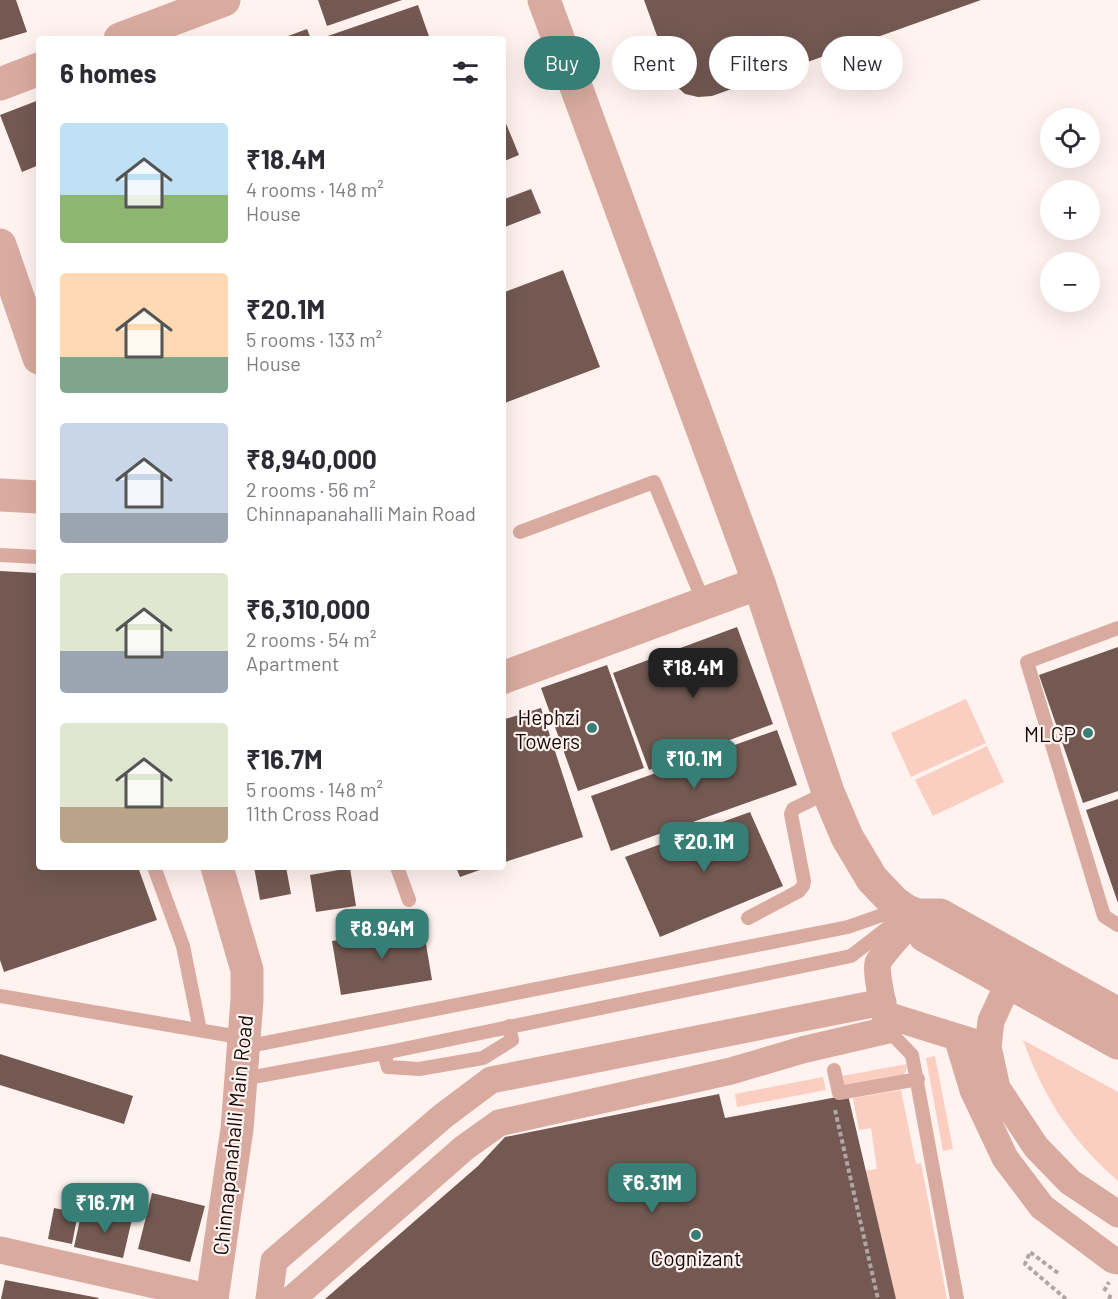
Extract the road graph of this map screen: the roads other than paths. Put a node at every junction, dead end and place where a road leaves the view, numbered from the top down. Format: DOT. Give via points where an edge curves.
graph roads {
  1 [pos="224,0"];
  2 [pos="544,0"];
  3 [pos="128,36"];
  4 [pos="36,70"];
  5 [pos="0,84"];
  6 [pos="0,245"];
  7 [pos="36,349"];
  8 [pos="0,473"];
  9 [pos="36,474"];
  10 [pos="0,495"];
  11 [pos="36,497"];
  12 [pos="520,532"];
  13 [pos="0,555"];
  14 [pos="36,557"];
  15 [pos="759,583"];
  16 [pos="704,603"];
  17 [pos="1118,628"];
  18 [pos="506,677"];
  19 [pos="828,792"];
  20 [pos="155,870"];
  21 [pos="218,870"];
  22 [pos="398,870"];
  23 [pos="409,900"];
  24 [pos="906,909"];
  25 [pos="748,918"];
  26 [pos="1118,925"];
  27 [pos="1009,982"];
  28 [pos="0,996"];
  29 [pos="1118,1014"];
  30 [pos="886,1015"];
  31 [pos="509,1026"];
  32 [pos="200,1030"];
  33 [pos="722,1035"];
  34 [pos="957,1037"];
  35 [pos="1118,1043"];
  36 [pos="988,1047"];
  37 [pos="384,1053"];
  38 [pos="244,1055"];
  39 [pos="834,1070"];
  40 [pos="731,1071"];
  41 [pos="918,1079"];
  42 [pos="443,1116"];
  43 [pos="464,1148"];
  44 [pos="1118,1214"];
  45 [pos="0,1250"];
  46 [pos="1118,1261"];
  47 [pos="118,1288"];
  48 [pos="212,1299"];
  49 [pos="269,1299"];
  50 [pos="292,1299"];
  51 [pos="957,1299"];
  1 -- 3 [label="street"];
  2 -- 15 [label="street"];
  4 -- 5 [label="street"];
  6 -- 7 [label="street"];
  8 -- 9 [label="street"];
  10 -- 11 [label="street"];
  12 -- 16 [label="lane" via="654,482"];
  13 -- 14 [label="lane"];
  15 -- 16 [label="street"];
  15 -- 19 [label="street"];
  16 -- 18 [label="street"];
  17 -- 26 [label="lane" via="1027,662 1104,916"];
  19 -- 24 [label="street" via="847,837 872,879"];
  19 -- 25 [label="lane" via="791,814 803,886"];
  20 -- 32 [label="lane" via="183,946"];
  21 -- 38 [label="street, Chinnapanahalli Main Road" via="247,970"];
  22 -- 23 [label="lane"];
  24 -- 27 [label="street" via="925,936"];
  24 -- 29 [label="street" via="940,915"];
  24 -- 30 [label="street" via="902,932 878,963"];
  24 -- 31 [label="lane" via="896,923 851,956"];
  24 -- 38 [label="lane" via="848,927"];
  27 -- 35 [label="street"];
  27 -- 36 [label="street" via="991,1021"];
  28 -- 32 [label="lane"];
  30 -- 33 [label="street"];
  30 -- 34 [label="street"];
  30 -- 40 [label="street" via="802,1050"];
  30 -- 41 [label="lane" via="912,1055"];
  31 -- 37 [label="lane"];
  31 -- 37 [label="lane" via="512,1040 483,1058 419,1069 388,1067"];
  32 -- 38 [label="lane"];
  33 -- 40 [label="street"];
  33 -- 42 [label="street" via="491,1080"];
  34 -- 36 [label="street"];
  34 -- 46 [label="street" via="973,1090 1005,1158 1042,1207"];
  36 -- 44 [label="street" via="997,1088 1036,1147 1070,1182"];
  37 -- 38 [label="lane"];
  38 -- 48 [label="street, Chinnapanahalli Main Road"];
  39 -- 41 [label="lane" via="839,1093"];
  40 -- 43 [label="street" via="499,1123"];
  41 -- 51 [label="lane"];
  42 -- 43 [label="street"];
  42 -- 49 [label="street" via="274,1261"];
  43 -- 50 [label="street"];
  45 -- 47 [label="street"];
  47 -- 48 [label="street"];
}
